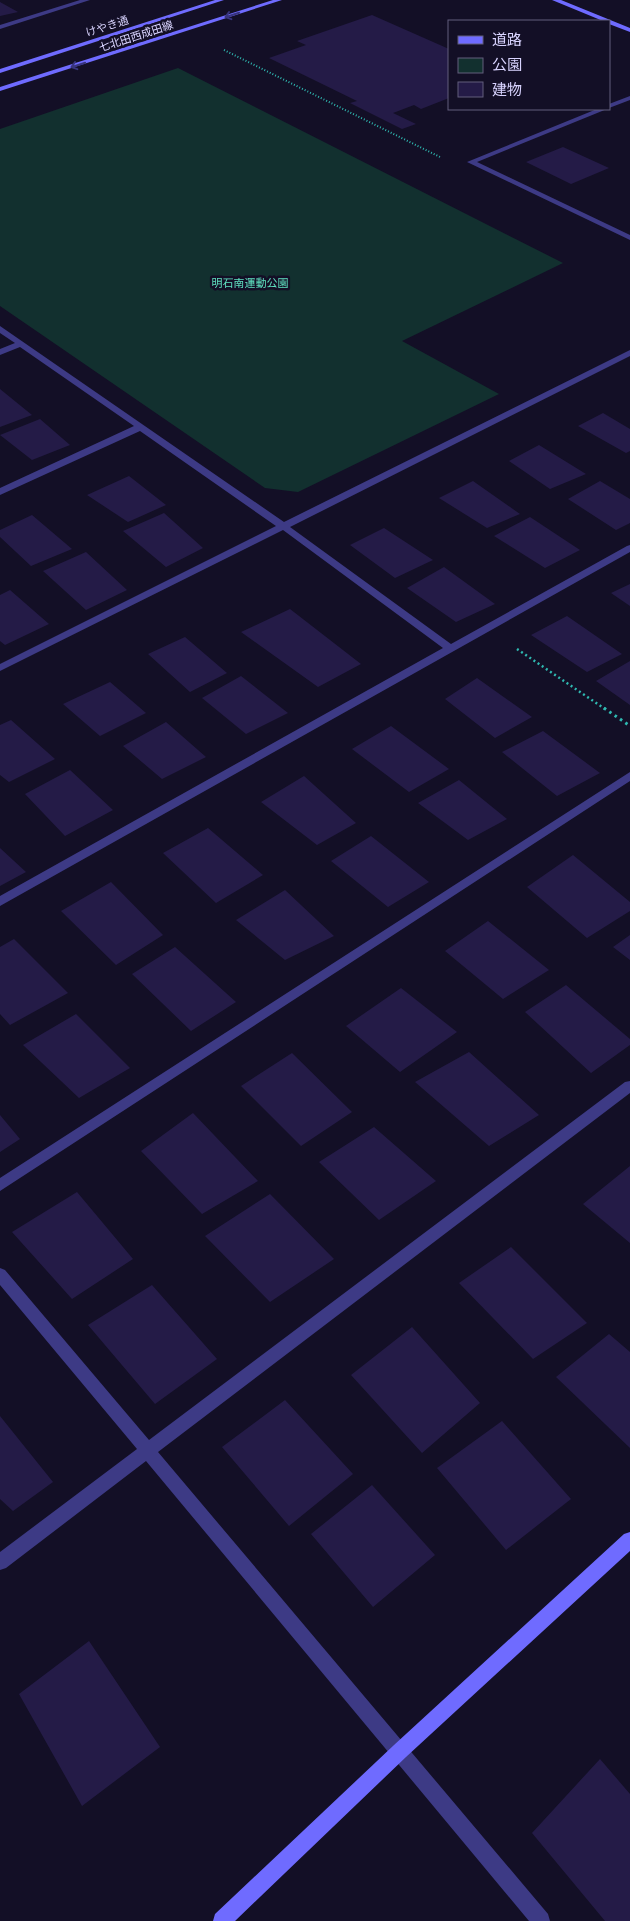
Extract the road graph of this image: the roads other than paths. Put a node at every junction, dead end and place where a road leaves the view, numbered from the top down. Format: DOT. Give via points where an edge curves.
graph roads {
  1 [pos="87,0"];
  2 [pos="221,0"];
  3 [pos="279,0"];
  4 [pos="555,0"];
  5 [pos="605,20"];
  6 [pos="610,22"];
  7 [pos="0,26"];
  8 [pos="630,30"];
  9 [pos="0,71"];
  10 [pos="0,90"];
  11 [pos="630,98"];
  12 [pos="610,106"];
  13 [pos="601,110"];
  14 [pos="630,238"];
  15 [pos="0,329"];
  16 [pos="21,344"];
  17 [pos="0,352"];
  18 [pos="630,353"];
  19 [pos="140,427"];
  20 [pos="0,492"];
  21 [pos="283,526"];
  22 [pos="630,548"];
  23 [pos="451,648"];
  24 [pos="0,668"];
  25 [pos="630,776"];
  26 [pos="0,902"];
  27 [pos="630,1086"];
  28 [pos="0,1185"];
  29 [pos="0,1274"];
  30 [pos="148,1450"];
  31 [pos="630,1540"];
  32 [pos="0,1562"];
  33 [pos="400,1752"];
  34 [pos="222,1921"];
  35 [pos="541,1921"];
  1 -- 7 [label="street"];
  2 -- 9 [label="street, けやき通"];
  3 -- 10 [label="street, 七北田西成田線, one-way"];
  4 -- 5 [label="street"];
  6 -- 8 [label="street"];
  11 -- 12 [label="street"];
  13 -- 14 [label="street" via="471,162"];
  15 -- 16 [label="street"];
  16 -- 17 [label="street"];
  16 -- 19 [label="street"];
  18 -- 21 [label="street"];
  19 -- 20 [label="street"];
  19 -- 21 [label="street"];
  21 -- 23 [label="street"];
  21 -- 24 [label="street"];
  22 -- 23 [label="street"];
  23 -- 26 [label="street"];
  25 -- 28 [label="street"];
  27 -- 30 [label="street"];
  29 -- 30 [label="street"];
  30 -- 32 [label="street"];
  30 -- 33 [label="street"];
  31 -- 33 [label="street"];
  33 -- 34 [label="street"];
  33 -- 35 [label="street"];
}
